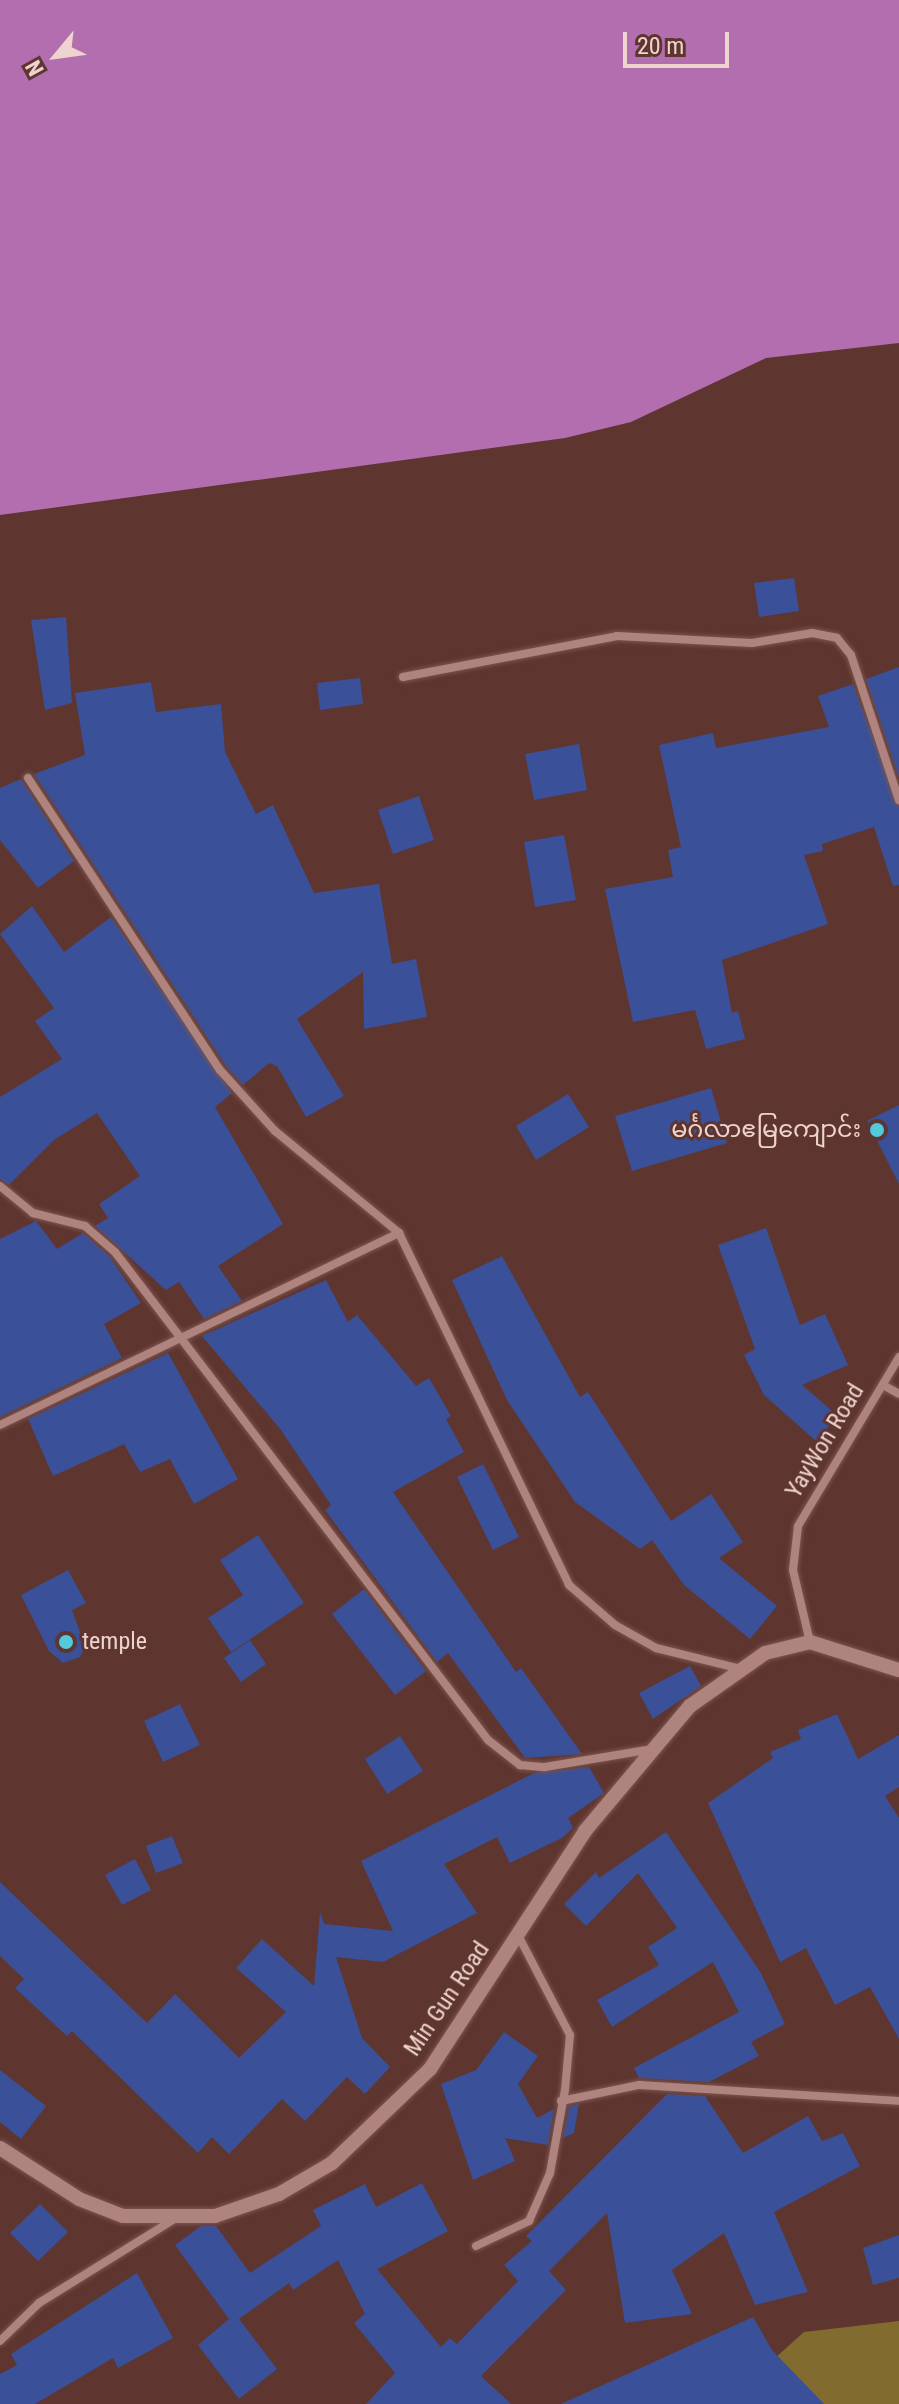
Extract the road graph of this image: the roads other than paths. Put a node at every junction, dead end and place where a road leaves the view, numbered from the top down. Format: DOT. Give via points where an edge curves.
graph roads {
  1 [pos="403,677"];
  2 [pos="28,778"];
  3 [pos="899,800"];
  4 [pos="0,1186"];
  5 [pos="399,1233"];
  6 [pos="177,1335"];
  7 [pos="899,1357"];
  8 [pos="883,1385"];
  9 [pos="899,1394"];
  10 [pos="0,1425"];
  11 [pos="810,1642"];
  12 [pos="737,1668"];
  13 [pos="899,1670"];
  14 [pos="652,1749"];
  15 [pos="517,1934"];
  16 [pos="561,2101"];
  17 [pos="899,2101"];
  18 [pos="0,2148"];
  19 [pos="176,2218"];
  20 [pos="476,2246"];
  21 [pos="0,2341"];
  1 -- 3 [label="street" via="617,636 752,643 812,633 837,638 851,655"];
  2 -- 5 [label="street" via="220,1070 275,1131"];
  4 -- 6 [label="street" via="33,1213 85,1226 115,1252"];
  5 -- 6 [label="street"];
  5 -- 12 [label="street" via="569,1585 615,1625 656,1648"];
  6 -- 10 [label="street"];
  6 -- 14 [label="street" via="488,1740 520,1765 545,1767"];
  7 -- 8 [label="street, YayWon Road"];
  8 -- 9 [label="street"];
  8 -- 11 [label="street, YayWon Road" via="839,1446 798,1526 793,1570"];
  11 -- 12 [label="street, Min Gun Road"];
  11 -- 13 [label="street"];
  12 -- 14 [label="street, Min Gun Road"];
  14 -- 15 [label="street, Min Gun Road" via="585,1831"];
  15 -- 16 [label="street" via="570,2035"];
  15 -- 19 [label="street, Min Gun Road" via="430,2069 332,2163 279,2194 215,2216"];
  16 -- 17 [label="street" via="639,2085"];
  16 -- 20 [label="street" via="550,2173 529,2221"];
  18 -- 19 [label="street, Min Gun Road" via="79,2199 123,2216"];
  19 -- 21 [label="street" via="39,2303"];
}
